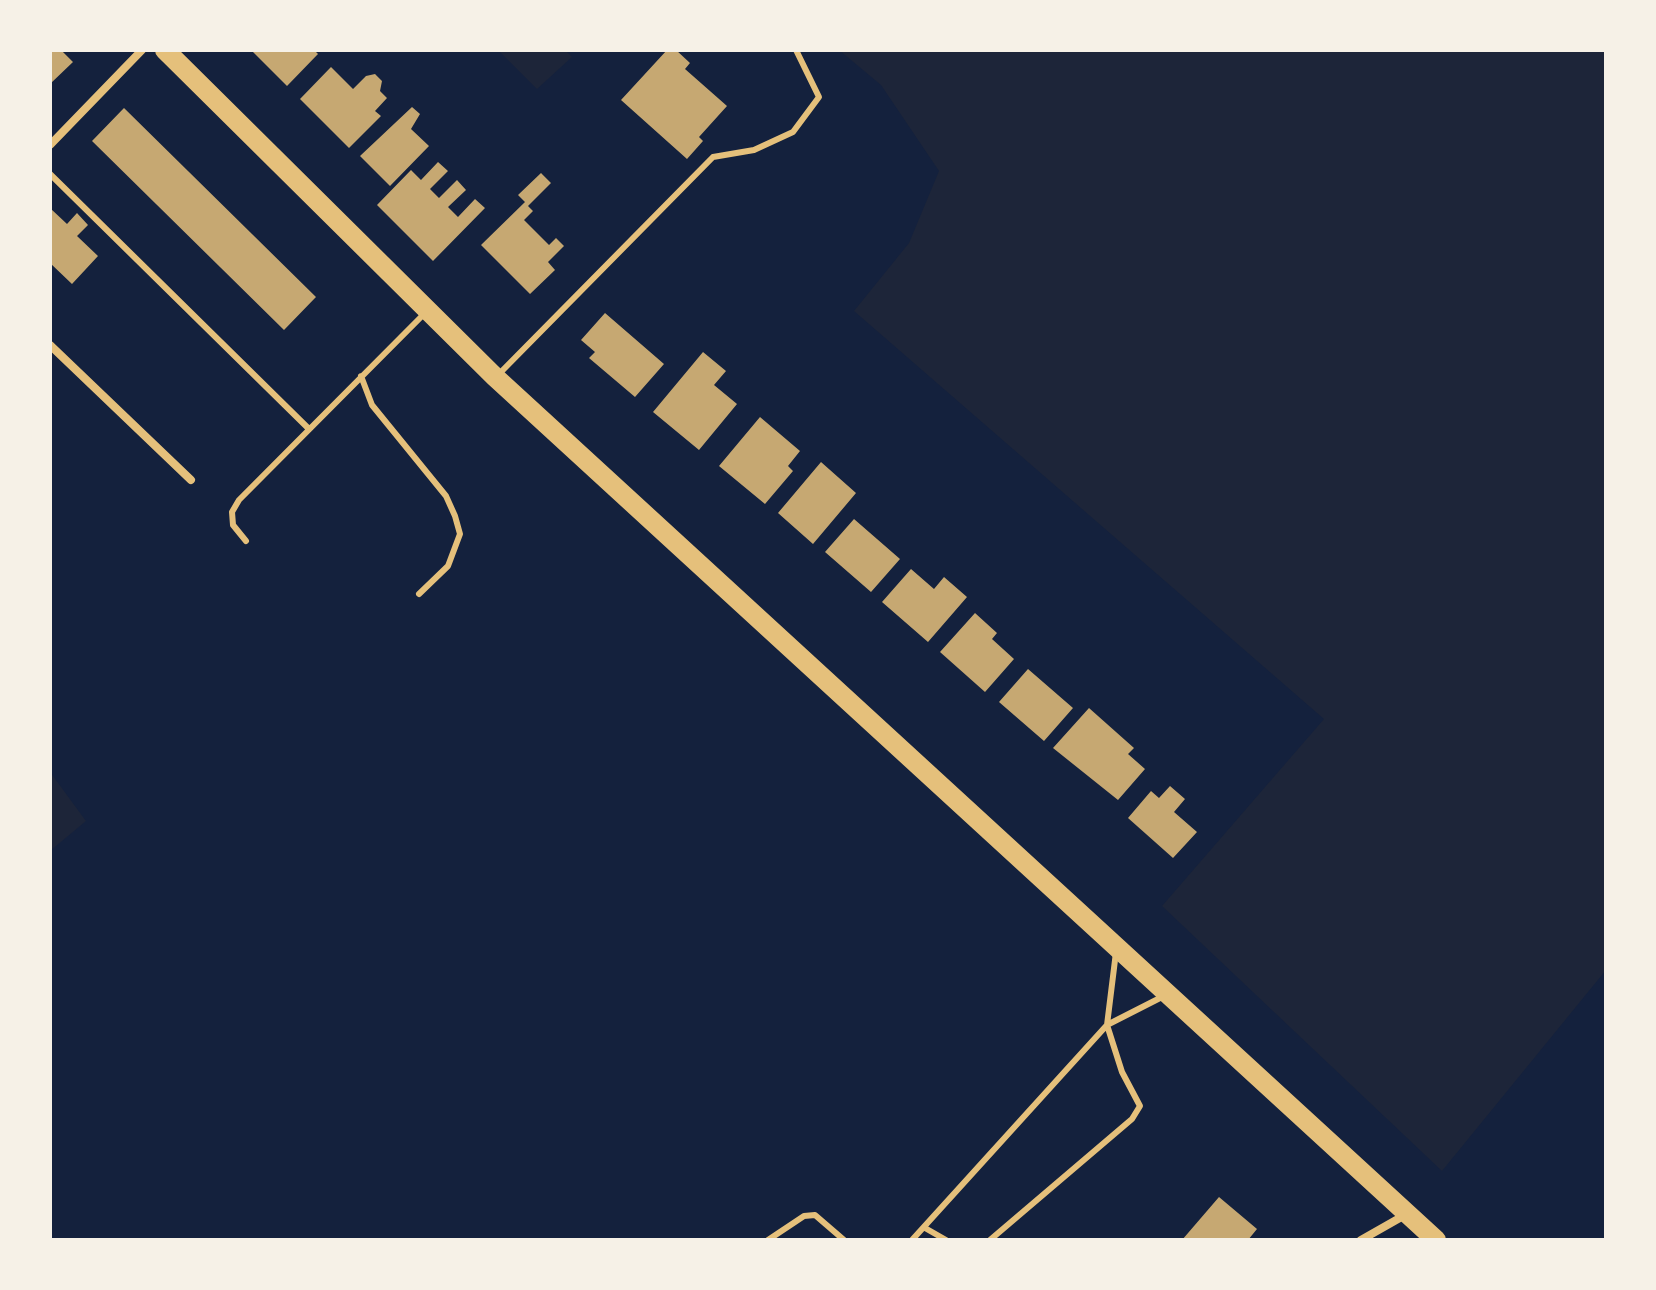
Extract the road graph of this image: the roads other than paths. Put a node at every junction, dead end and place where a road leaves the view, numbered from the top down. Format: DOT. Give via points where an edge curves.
graph roads {
  1 [pos="142,50"];
  2 [pos="165,50"];
  3 [pos="796,50"];
  4 [pos="50,145"];
  5 [pos="50,174"];
  6 [pos="426,311"];
  7 [pos="50,345"];
  8 [pos="361,376"];
  9 [pos="495,377"];
  10 [pos="308,428"];
  11 [pos="191,480"];
  12 [pos="246,541"];
  13 [pos="419,594"];
  14 [pos="1116,949"];
  15 [pos="1165,995"];
  16 [pos="1107,1025"];
  17 [pos="1406,1215"];
  18 [pos="925,1228"];
  19 [pos="768,1240"];
  20 [pos="844,1240"];
  21 [pos="912,1240"];
  22 [pos="946,1240"];
  23 [pos="990,1240"];
  24 [pos="1361,1240"];
  25 [pos="1436,1240"];
  1 -- 4 [label="street"];
  2 -- 6 [label="main road"];
  3 -- 9 [label="lane" via="819,97 793,132 754,150 713,157"];
  5 -- 10 [label="lane"];
  6 -- 8 [label="lane"];
  6 -- 9 [label="main road"];
  7 -- 11 [label="street"];
  8 -- 10 [label="lane"];
  8 -- 13 [label="lane" via="372,405 446,496 460,534 448,566"];
  9 -- 14 [label="main road"];
  10 -- 12 [label="lane" via="234,507 233,525"];
  14 -- 15 [label="main road"];
  14 -- 16 [label="lane"];
  15 -- 16 [label="lane"];
  15 -- 17 [label="main road"];
  16 -- 18 [label="lane"];
  16 -- 23 [label="lane" via="1140,1106 1132,1119"];
  17 -- 24 [label="street"];
  17 -- 25 [label="main road"];
  18 -- 21 [label="lane"];
  18 -- 22 [label="lane"];
  19 -- 20 [label="lane" via="804,1216 815,1215"];
}
